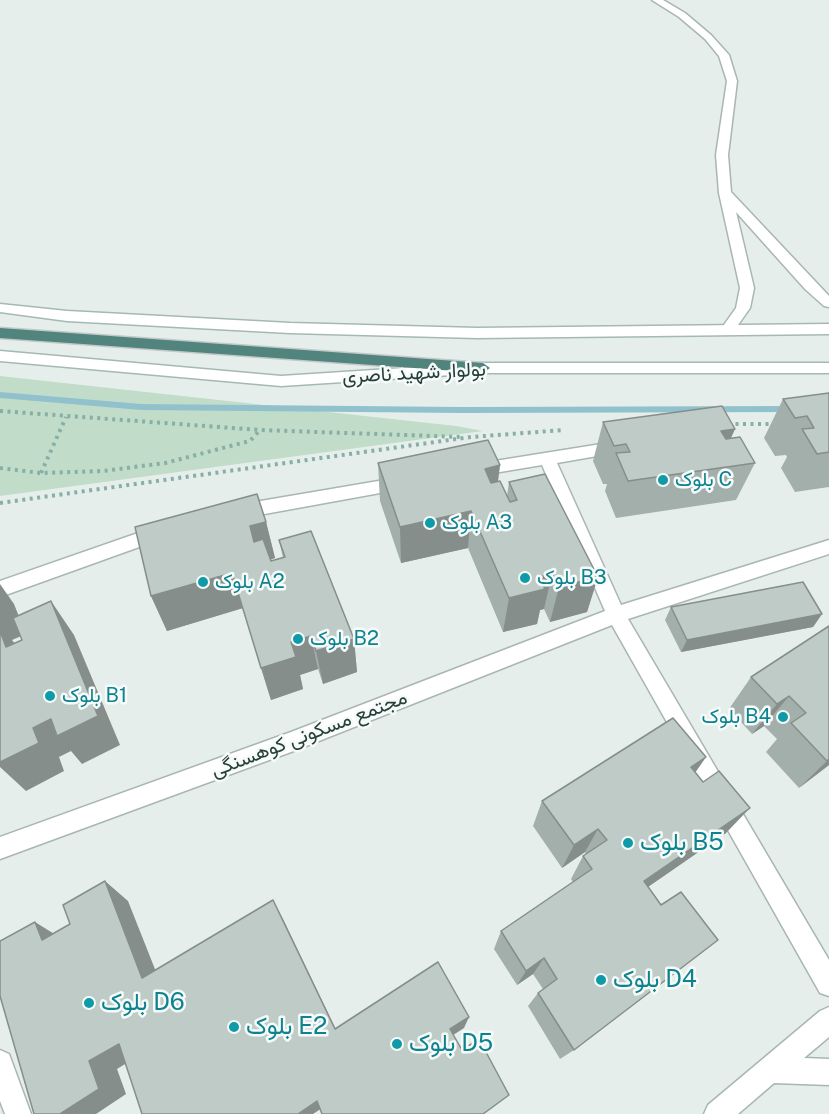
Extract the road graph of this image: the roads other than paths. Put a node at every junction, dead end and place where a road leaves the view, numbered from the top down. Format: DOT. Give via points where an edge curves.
graph roads {
  1 [pos="657,0"];
  2 [pos="725,193"];
  3 [pos="829,303"];
  4 [pos="0,308"];
  5 [pos="829,329"];
  6 [pos="728,330"];
  7 [pos="0,333"];
  8 [pos="0,356"];
  9 [pos="483,368"];
  10 [pos="829,368"];
  11 [pos="640,444"];
  12 [pos="547,458"];
  13 [pos="465,472"];
  14 [pos="417,480"];
  15 [pos="216,515"];
  16 [pos="172,528"];
  17 [pos="829,548"];
  18 [pos="0,589"];
  19 [pos="616,615"];
  20 [pos="0,848"];
  21 [pos="829,984"];
  22 [pos="829,1020"];
  23 [pos="0,1063"];
  24 [pos="771,1070"];
  25 [pos="829,1072"];
  26 [pos="18,1114"];
  27 [pos="717,1114"];
  1 -- 2 [label="street" via="708,36 724,55 732,81 722,155"];
  2 -- 3 [label="street"];
  2 -- 6 [label="street" via="747,288 743,308"];
  4 -- 6 [label="street, بولوار شهید ناصری" via="67,316 290,328 477,333"];
  5 -- 6 [label="street, بولوار شهید ناصری"];
  7 -- 9 [label="highway"];
  8 -- 9 [label="street, بولوار شهید ناصری" via="281,381"];
  9 -- 10 [label="street, بولوار شهید ناصری"];
  11 -- 12 [label="street"];
  12 -- 13 [label="street"];
  12 -- 19 [label="street"];
  14 -- 15 [label="street"];
  16 -- 18 [label="street"];
  17 -- 19 [label="street, مجتمع مسکونی کوهسنگی"];
  19 -- 20 [label="street, مجتمع مسکونی کوهسنگی" via="291,742"];
  19 -- 21 [label="street"];
  22 -- 24 [label="street"];
  23 -- 26 [label="street"];
  24 -- 25 [label="street"];
  24 -- 27 [label="street"];
}
